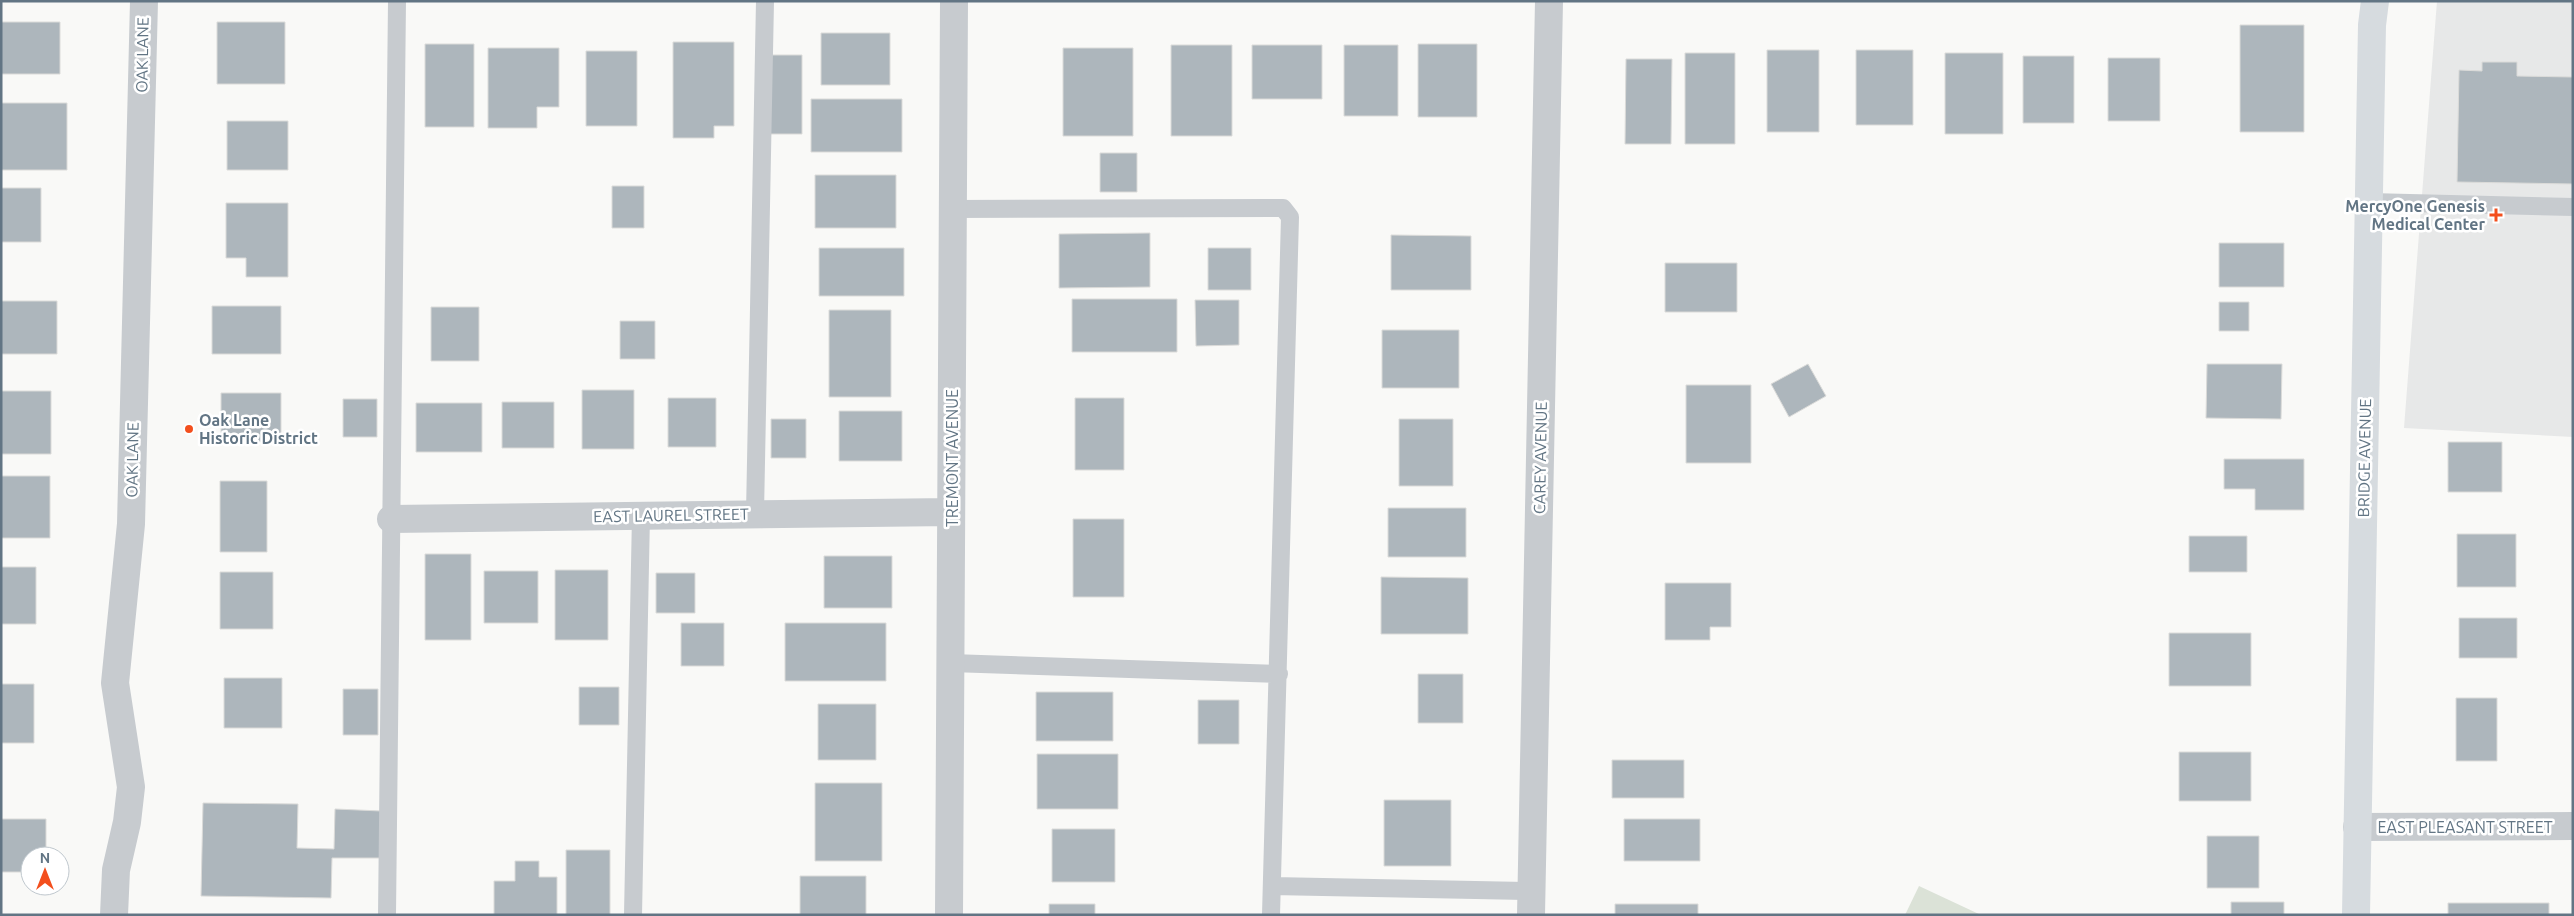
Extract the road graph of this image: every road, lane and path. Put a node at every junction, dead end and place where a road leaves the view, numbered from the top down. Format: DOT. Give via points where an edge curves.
graph roads {
  1 [pos="144,1"];
  2 [pos="397,1"];
  3 [pos="765,1"];
  4 [pos="954,1"];
  5 [pos="1549,1"];
  6 [pos="2375,1"];
  7 [pos="2369,202"];
  8 [pos="2573,207"];
  9 [pos="953,209"];
  10 [pos="951,512"];
  11 [pos="755,513"];
  12 [pos="641,515"];
  13 [pos="391,519"];
  14 [pos="951,663"];
  15 [pos="1279,674"];
  16 [pos="2573,826"];
  17 [pos="2357,827"];
  18 [pos="1272,886"];
  19 [pos="1531,903"];
  20 [pos="114,915"];
  21 [pos="387,915"];
  22 [pos="633,915"];
  23 [pos="949,915"];
  24 [pos="1271,915"];
  25 [pos="2356,915"];
  1 -- 20 [label="street, OAK LANE" via="130,524 115,683 130,786 127,822 116,870"];
  2 -- 13 [label="lane"];
  3 -- 11 [label="lane"];
  4 -- 9 [label="street, TREMONT AVENUE"];
  5 -- 19 [label="street, CAREY AVENUE"];
  6 -- 7 [label="street, BRIDGE AVENUE"];
  7 -- 8 [label="lane"];
  7 -- 17 [label="street, BRIDGE AVENUE"];
  9 -- 10 [label="street, TREMONT AVENUE"];
  9 -- 15 [label="lane" via="1284,208 1290,217"];
  10 -- 11 [label="street, EAST LAUREL STREET"];
  10 -- 14 [label="street, TREMONT AVENUE"];
  11 -- 12 [label="street, EAST LAUREL STREET"];
  12 -- 13 [label="street, EAST LAUREL STREET"];
  12 -- 22 [label="lane"];
  13 -- 21 [label="lane"];
  14 -- 15 [label="lane"];
  14 -- 23 [label="street, TREMONT AVENUE"];
  15 -- 18 [label="lane"];
  16 -- 17 [label="street, EAST PLEASANT STREET"];
  17 -- 25 [label="street, BRIDGE AVENUE"];
  18 -- 19 [label="lane"];
  18 -- 24 [label="lane"];
}
